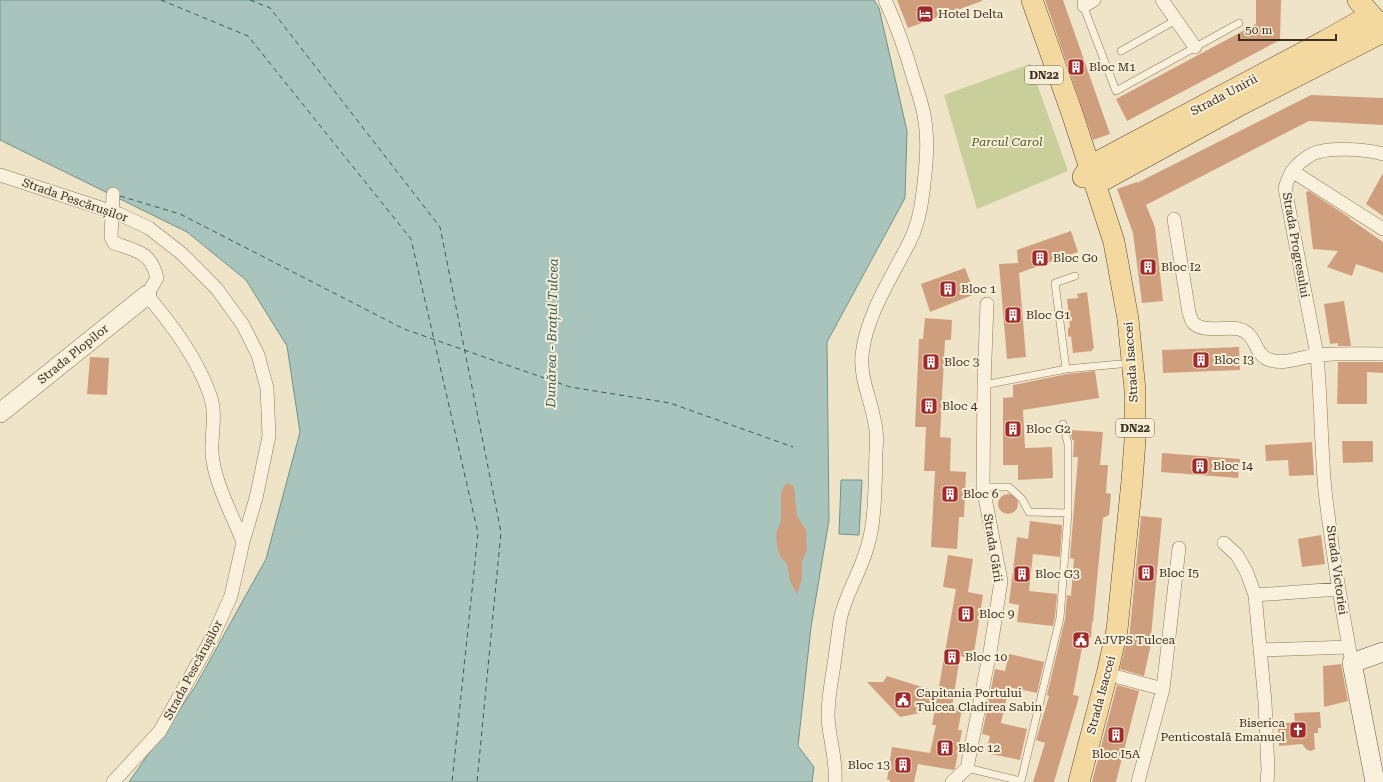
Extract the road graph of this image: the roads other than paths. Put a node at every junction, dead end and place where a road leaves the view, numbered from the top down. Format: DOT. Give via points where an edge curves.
graph roads {
  1 [pos="885,0"];
  2 [pos="1018,0"];
  3 [pos="1032,0"];
  4 [pos="1162,0"];
  5 [pos="1086,2"];
  6 [pos="1370,14"];
  7 [pos="1176,20"];
  8 [pos="1239,22"];
  9 [pos="1383,32"];
  10 [pos="1195,47"];
  11 [pos="1121,51"];
  12 [pos="1383,154"];
  13 [pos="1292,171"];
  14 [pos="0,175"];
  15 [pos="1088,179"];
  16 [pos="114,194"];
  17 [pos="113,212"];
  18 [pos="1174,219"];
  19 [pos="1383,229"];
  20 [pos="1075,276"];
  21 [pos="147,295"];
  22 [pos="987,304"];
  23 [pos="1383,354"];
  24 [pos="1316,355"];
  25 [pos="1120,364"];
  26 [pos="1066,369"];
  27 [pos="984,384"];
  28 [pos="0,413"];
  29 [pos="1063,424"];
  30 [pos="983,487"];
  31 [pos="1068,513"];
  32 [pos="243,542"];
  33 [pos="1224,543"];
  34 [pos="1179,548"];
  35 [pos="1339,589"];
  36 [pos="1255,595"];
  37 [pos="1260,650"];
  38 [pos="1383,652"];
  39 [pos="1351,655"];
  40 [pos="1107,674"];
  41 [pos="1163,689"];
  42 [pos="967,768"];
  43 [pos="114,782"];
  44 [pos="835,782"];
  45 [pos="952,782"];
  46 [pos="1020,782"];
  47 [pos="1067,782"];
  48 [pos="1079,782"];
  49 [pos="1138,782"];
  50 [pos="1267,782"];
  51 [pos="1375,782"];
  1 -- 44 [label="street" via="904,45 924,116 926,161 921,208 916,225 910,242 882,293 864,343 863,375 877,436 873,516 868,548 840,619 828,700"];
  2 -- 15 [label="main road, Strada Isaccei / DN22" via="1071,150"];
  3 -- 15 [label="main road, Strada Isaccei / DN22"];
  4 -- 7 [label="street"];
  5 -- 10 [label="lane" via="1116,91"];
  6 -- 15 [label="main road, Strada Unirii"];
  7 -- 10 [label="street"];
  7 -- 11 [label="lane"];
  8 -- 10 [label="lane"];
  9 -- 15 [label="main road, Strada Unirii"];
  12 -- 13 [label="street" via="1351,148 1326,151 1310,155"];
  13 -- 19 [label="street, Strada Progresului"];
  13 -- 24 [label="street, Strada Progresului" via="1285,188"];
  14 -- 17 [label="street, Strada Pescărușilor"];
  15 -- 25 [label="main road, Strada Isaccei / DN22" via="1115,321"];
  15 -- 40 [label="main road, Strada Isaccei / DN22" via="1114,242 1128,319 1135,390 1135,440 1128,529 1117,630"];
  16 -- 17 [label="street"];
  17 -- 21 [label="street" via="111,237 114,243 148,258 154,267 157,278"];
  17 -- 32 [label="street, Strada Pescărușilor" via="149,228 181,253 217,289 243,325 258,355 267,388 269,436 256,498"];
  18 -- 24 [label="street" via="1189,313 1193,322 1199,327 1238,329 1246,332 1251,336 1259,353 1271,360 1287,361"];
  20 -- 26 [label="lane" via="1055,283"];
  21 -- 28 [label="street, Strada Plopilor"];
  21 -- 32 [label="street" via="168,320 190,355 210,396 213,407 212,452 215,473"];
  22 -- 27 [label="street, Strada Gării"];
  23 -- 24 [label="street"];
  24 -- 35 [label="street, Strada Victoriei" via="1320,382 1325,490"];
  25 -- 26 [label="lane"];
  25 -- 47 [label="main road, Strada Isaccei / DN22" via="1121,441 1105,628"];
  26 -- 27 [label="lane"];
  27 -- 30 [label="street, Strada Gării"];
  29 -- 31 [label="lane" via="1068,444"];
  30 -- 31 [label="lane" via="1009,487 1022,499 1029,512"];
  30 -- 42 [label="street, Strada Gării" via="1001,581"];
  31 -- 46 [label="lane" via="1060,618"];
  32 -- 43 [label="street, Strada Pescărușilor" via="231,596 214,636 160,731"];
  33 -- 36 [label="street" via="1237,555"];
  34 -- 41 [label="street"];
  35 -- 36 [label="street"];
  35 -- 39 [label="street, Strada Victoriei"];
  36 -- 37 [label="street"];
  37 -- 39 [label="street"];
  37 -- 50 [label="street" via="1266,709"];
  38 -- 39 [label="street"];
  39 -- 51 [label="street, Strada Victoriei"];
  40 -- 41 [label="street"];
  40 -- 48 [label="main road, Strada Isaccei / DN22"];
  41 -- 49 [label="street"];
  42 -- 45 [label="street"];
  42 -- 46 [label="lane"];
}
